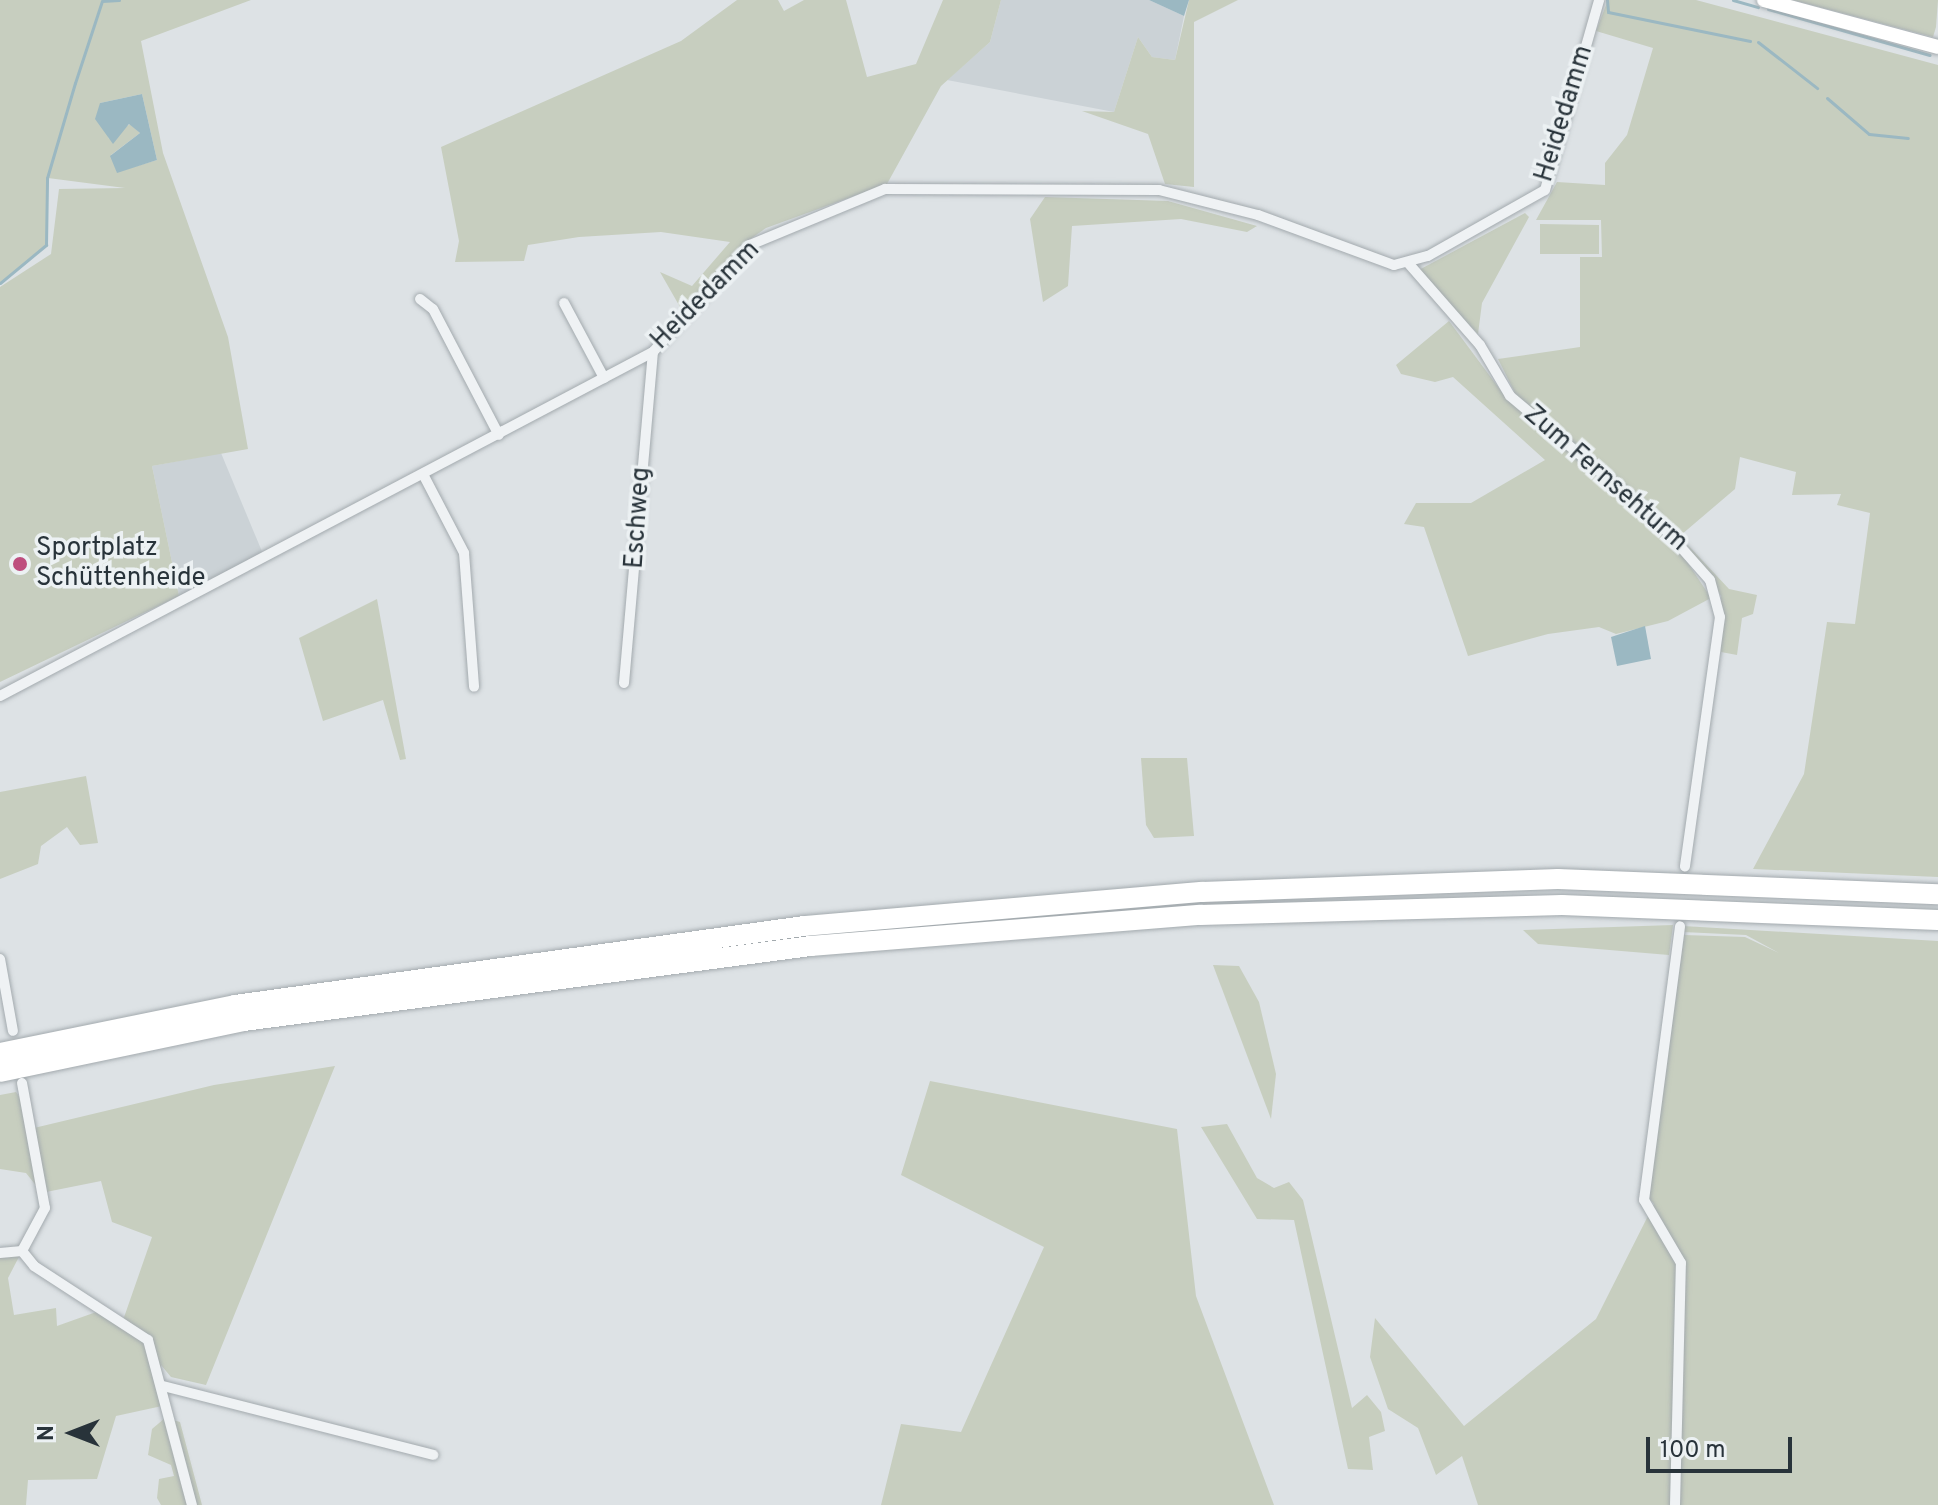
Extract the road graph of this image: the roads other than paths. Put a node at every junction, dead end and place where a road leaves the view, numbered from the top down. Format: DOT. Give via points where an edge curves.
graph roads {
  1 [pos="1599,0"];
  2 [pos="1764,0"];
  3 [pos="1938,47"];
  4 [pos="1409,264"];
  5 [pos="420,299"];
  6 [pos="564,303"];
  7 [pos="653,352"];
  8 [pos="604,378"];
  9 [pos="499,435"];
  10 [pos="424,476"];
  11 [pos="624,683"];
  12 [pos="474,687"];
  13 [pos="0,696"];
  14 [pos="1685,867"];
  15 [pos="1938,894"];
  16 [pos="1938,920"];
  17 [pos="1680,926"];
  18 [pos="0,959"];
  19 [pos="13,1031"];
  20 [pos="0,1053"];
  21 [pos="0,1072"];
  22 [pos="22,1083"];
  23 [pos="22,1251"];
  24 [pos="0,1253"];
  25 [pos="163,1386"];
  26 [pos="433,1455"];
  27 [pos="192,1505"];
  28 [pos="1675,1505"];
  1 -- 4 [label="street, Heidedamm" via="1545,190"];
  2 -- 3 [label="main road"];
  4 -- 7 [label="street, Heidedamm" via="1375,260 1258,215 1159,190 885,189 750,245"];
  4 -- 14 [label="street, Zum Fernsehturm" via="1480,345 1510,396 1654,517 1710,580 1720,617"];
  5 -- 9 [label="street" via="433,309"];
  6 -- 8 [label="street"];
  7 -- 8 [label="street, Heidedamm"];
  7 -- 11 [label="street, Eschweg"];
  8 -- 9 [label="street, Heidedamm"];
  9 -- 10 [label="street, Heidedamm"];
  10 -- 12 [label="street" via="464,553"];
  10 -- 13 [label="street, Heidedamm"];
  15 -- 20 [label="highway" via="1558,879 1202,892 804,926 235,1005"];
  16 -- 21 [label="highway" via="1562,905 1200,915 811,946 244,1021"];
  17 -- 28 [label="street" via="1644,1200 1681,1263"];
  18 -- 19 [label="street"];
  22 -- 23 [label="street" via="45,1208"];
  23 -- 24 [label="street"];
  23 -- 25 [label="street" via="34,1266 148,1340"];
  25 -- 26 [label="street"];
  25 -- 27 [label="street"];
}
